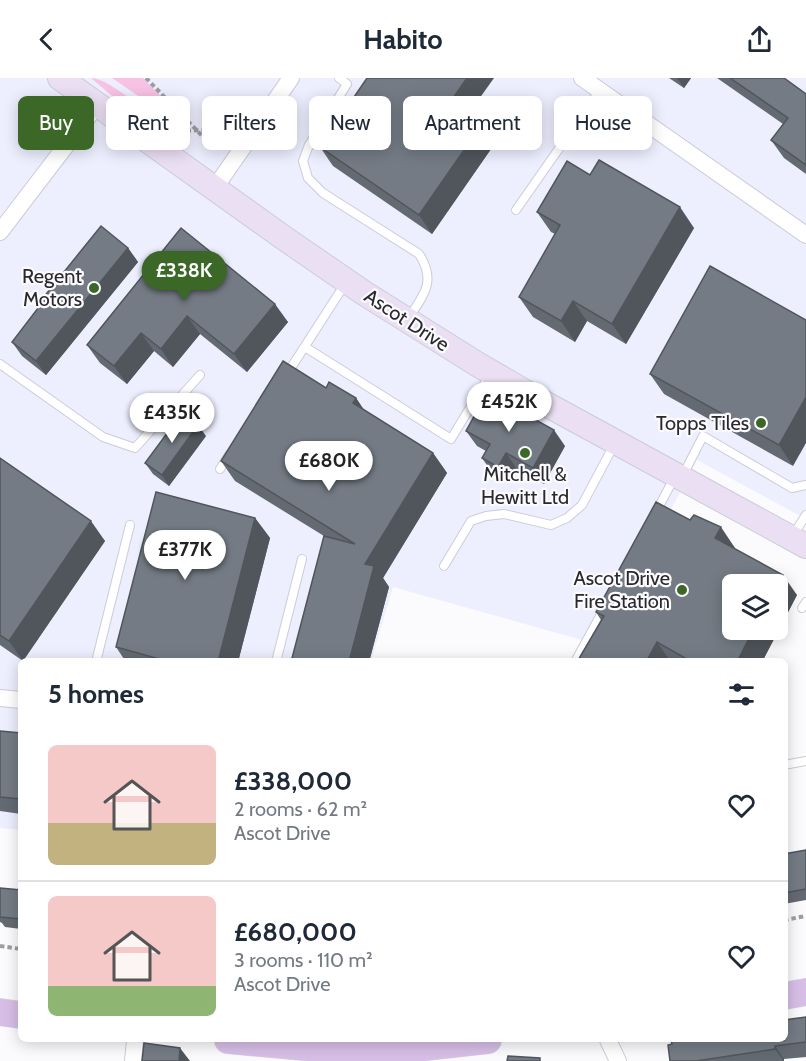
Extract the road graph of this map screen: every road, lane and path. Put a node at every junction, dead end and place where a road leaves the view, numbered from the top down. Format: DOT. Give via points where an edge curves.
graph roads {
  1 [pos="60,78"];
  2 [pos="146,78"];
  3 [pos="291,78"];
  4 [pos="339,78"];
  5 [pos="582,78"];
  6 [pos="600,90"];
  7 [pos="278,96"];
  8 [pos="98,105"];
  9 [pos="194,129"];
  10 [pos="202,129"];
  11 [pos="190,130"];
  12 [pos="202,137"];
  13 [pos="241,150"];
  14 [pos="214,189"];
  15 [pos="516,210"];
  16 [pos="0,232"];
  17 [pos="806,235"];
  18 [pos="347,281"];
  19 [pos="407,320"];
  20 [pos="305,347"];
  21 [pos="0,364"];
  22 [pos="492,373"];
  23 [pos="200,375"];
  24 [pos="280,382"];
  25 [pos="615,442"];
  26 [pos="238,444"];
  27 [pos="219,470"];
  28 [pos="679,476"];
  29 [pos="806,484"];
  30 [pos="806,515"];
  31 [pos="654,518"];
  32 [pos="130,525"];
  33 [pos="799,542"];
  34 [pos="302,559"];
  35 [pos="444,567"];
  36 [pos="611,597"];
  37 [pos="97,658"];
  38 [pos="277,658"];
  39 [pos="576,658"];
  40 [pos="0,698"];
  41 [pos="18,700"];
  42 [pos="806,761"];
  43 [pos="788,764"];
  44 [pos="806,916"];
  45 [pos="788,919"];
  46 [pos="0,946"];
  47 [pos="18,949"];
  48 [pos="806,992"];
  49 [pos="788,995"];
  50 [pos="0,1012"];
  51 [pos="18,1015"];
  52 [pos="135,1042"];
  53 [pos="250,1042"];
  54 [pos="470,1042"];
  55 [pos="609,1042"];
  56 [pos="133,1061"];
  57 [pos="618,1061"];
  1 -- 8 [label="street, Ascot Drive"];
  2 -- 9 [label="path"];
  3 -- 7 [label="street"];
  4 -- 19 [label="lane" via="347,84 303,161 308,178 323,194 419,254 426,264 429,276 424,296"];
  5 -- 6 [label="street"];
  6 -- 15 [label="lane"];
  6 -- 17 [label="street"];
  8 -- 14 [label="street, Ascot Drive"];
  8 -- 16 [label="street"];
  9 -- 10 [label="path"];
  9 -- 11 [label="path"];
  9 -- 12 [label="path"];
  13 -- 14 [label="street"];
  14 -- 18 [label="street, Ascot Drive"];
  18 -- 19 [label="street, Ascot Drive"];
  18 -- 20 [label="lane"];
  19 -- 22 [label="street, Ascot Drive"];
  20 -- 22 [label="lane" via="451,439"];
  20 -- 24 [label="lane"];
  21 -- 23 [label="lane" via="103,437 135,448"];
  22 -- 25 [label="street, Ascot Drive"];
  25 -- 28 [label="street, Ascot Drive"];
  25 -- 35 [label="lane" via="582,505 567,518 551,525 504,514 471,521"];
  26 -- 27 [label="lane"];
  28 -- 29 [label="lane" via="703,436 792,488"];
  28 -- 31 [label="lane"];
  28 -- 33 [label="street, Ascot Drive"];
  30 -- 33 [label="lane"];
  32 -- 37 [label="lane"];
  34 -- 38 [label="lane"];
  36 -- 39 [label="lane"];
  40 -- 41 [label="street"];
  42 -- 43 [label="lane"];
  44 -- 45 [label="path"];
  46 -- 47 [label="path"];
  48 -- 49 [label="main road"];
  50 -- 51 [label="main road"];
  52 -- 56 [label="street"];
  53 -- 54 [label="main road" via="358,1052"];
  55 -- 57 [label="street"];
}
